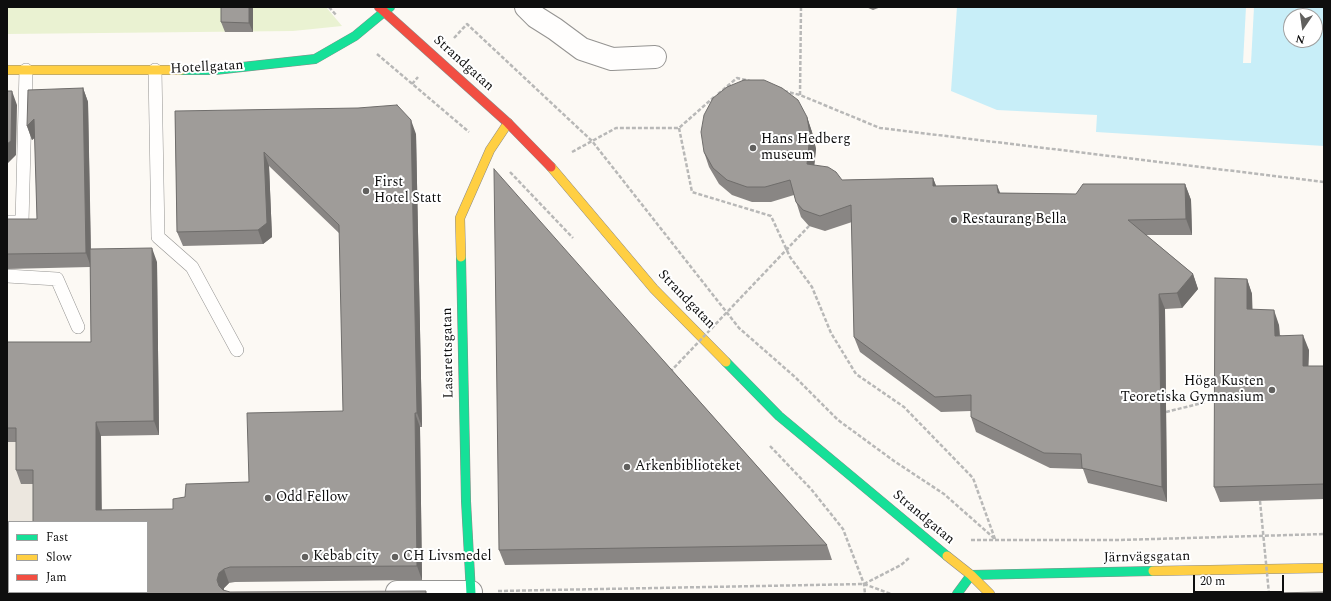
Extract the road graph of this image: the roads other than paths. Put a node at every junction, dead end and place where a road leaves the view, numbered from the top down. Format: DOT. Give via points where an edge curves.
graph roads {
  1 [pos="526,7"];
  2 [pos="385,9"];
  3 [pos="655,57"];
  4 [pos="7,70"];
  5 [pos="26,70"];
  6 [pos="155,70"];
  7 [pos="508,123"];
  8 [pos="7,222"];
  9 [pos="7,276"];
  10 [pos="78,327"];
  11 [pos="237,350"];
  12 [pos="1324,568"];
  13 [pos="971,575"];
  14 [pos="375,592"];
  15 [pos="471,593"];
  16 [pos="957,594"];
  17 [pos="990,594"];
  1 -- 3 [label="street" via="582,49 612,59"];
  2 -- 6 [label="street, Hotellgatan" via="355,36 315,59 214,70"];
  2 -- 7 [label="street, Strandgatan"];
  4 -- 5 [label="street, Hotellgatan"];
  5 -- 6 [label="street, Hotellgatan"];
  5 -- 8 [label="lane" via="22,222"];
  6 -- 11 [label="lane" via="158,237 192,267"];
  7 -- 13 [label="street, Strandgatan" via="549,165 654,288 779,416"];
  7 -- 15 [label="street, Lasarettsgatan" via="490,150 460,218 466,501"];
  9 -- 10 [label="lane" via="57,279"];
  12 -- 13 [label="street, Järnvägsgatan"];
  13 -- 16 [label="street"];
  13 -- 17 [label="street, Strandgatan"];
  14 -- 15 [label="street"];
}
